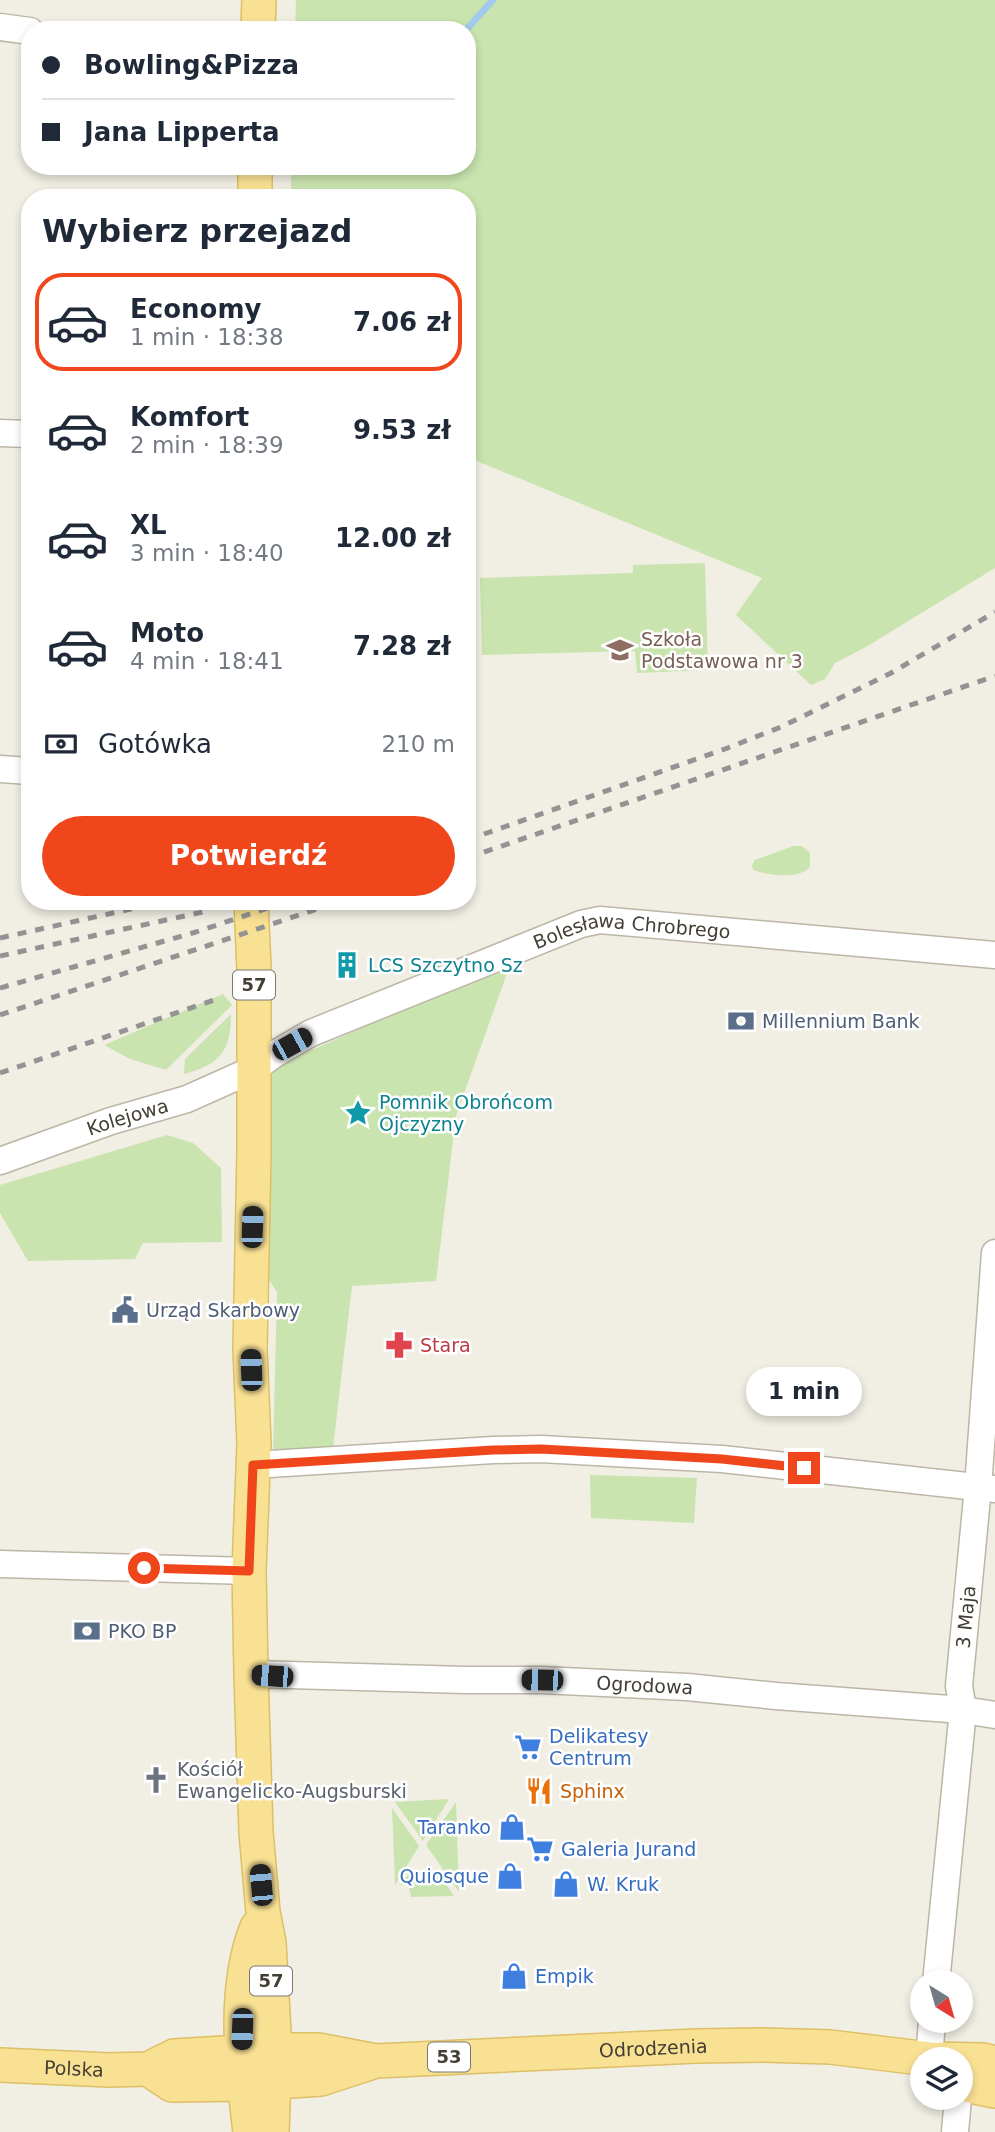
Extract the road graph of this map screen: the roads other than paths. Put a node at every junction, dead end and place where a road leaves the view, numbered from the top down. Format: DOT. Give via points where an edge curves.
graph roads {
  1 [pos="259,0"];
  2 [pos="258,21"];
  3 [pos="0,27"];
  4 [pos="21,30"];
  5 [pos="0,433"];
  6 [pos="21,434"];
  7 [pos="0,769"];
  8 [pos="21,770"];
  9 [pos="251,910"];
  10 [pos="995,955"];
  11 [pos="254,1069"];
  12 [pos="0,1161"];
  13 [pos="995,1253"];
  14 [pos="253,1465"];
  15 [pos="986,1488"];
  16 [pos="0,1564"];
  17 [pos="249,1571"];
  18 [pos="251,1674"];
  19 [pos="963,1710"];
  20 [pos="995,1715"];
  21 [pos="263,1912"];
  22 [pos="937,1970"];
  23 [pos="241,2050"];
  24 [pos="275,2050"];
  25 [pos="910,2057"];
  26 [pos="376,2061"];
  27 [pos="0,2065"];
  28 [pos="148,2069"];
  29 [pos="975,2072"];
  30 [pos="321,2079"];
  31 [pos="260,2083"];
  32 [pos="995,2091"];
  33 [pos="957,2110"];
  34 [pos="250,2132"];
  35 [pos="272,2132"];
  36 [pos="280,2132"];
  37 [pos="955,2132"];
  1 -- 2 [label="main road"];
  3 -- 4 [label="street"];
  5 -- 6 [label="street"];
  7 -- 8 [label="street"];
  9 -- 11 [label="main road, 57"];
  10 -- 11 [label="street, Bolesława Chrobrego" via="600,920 311,1033"];
  11 -- 12 [label="street, Kolejowa" via="187,1099"];
  11 -- 14 [label="main road, 57"];
  13 -- 15 [label="street, 3 Maja"];
  14 -- 15 [label="street" via="541,1449 722,1459"];
  14 -- 17 [label="main road, 57"];
  15 -- 19 [label="street, 3 Maja" via="959,1686"];
  16 -- 17 [label="street"];
  17 -- 18 [label="main road, 57"];
  18 -- 19 [label="street, Ogrodowa" via="673,1686"];
  18 -- 21 [label="main road, 57"];
  19 -- 20 [label="street, Ogrodowa"];
  19 -- 22 [label="street, 3 Maja"];
  21 -- 23 [label="main road, 57" via="251,1943"];
  21 -- 24 [label="main road, 57"];
  23 -- 24 [label="main road, Polska / 53"];
  23 -- 28 [label="main road, Polska / 53" via="174,2056"];
  23 -- 31 [label="main road, 57"];
  24 -- 26 [label="main road, Odrodzenia / 53" via="317,2050"];
  24 -- 31 [label="main road"];
  25 -- 26 [label="main road, Odrodzenia / 53" via="764,2045"];
  26 -- 30 [label="main road, Odrodzenia / 53"];
  27 -- 28 [label="main road, Polska / 53"];
  28 -- 31 [label="main road, Polska / 53" via="172,2085"];
  29 -- 32 [label="main road, Odrodzenia / 53"];
  30 -- 31 [label="main road, Odrodzenia / 53"];
  30 -- 36 [label="main road" via="292,2109"];
  31 -- 34 [label="main road"];
  31 -- 35 [label="main road"];
  33 -- 37 [label="street"];
}
